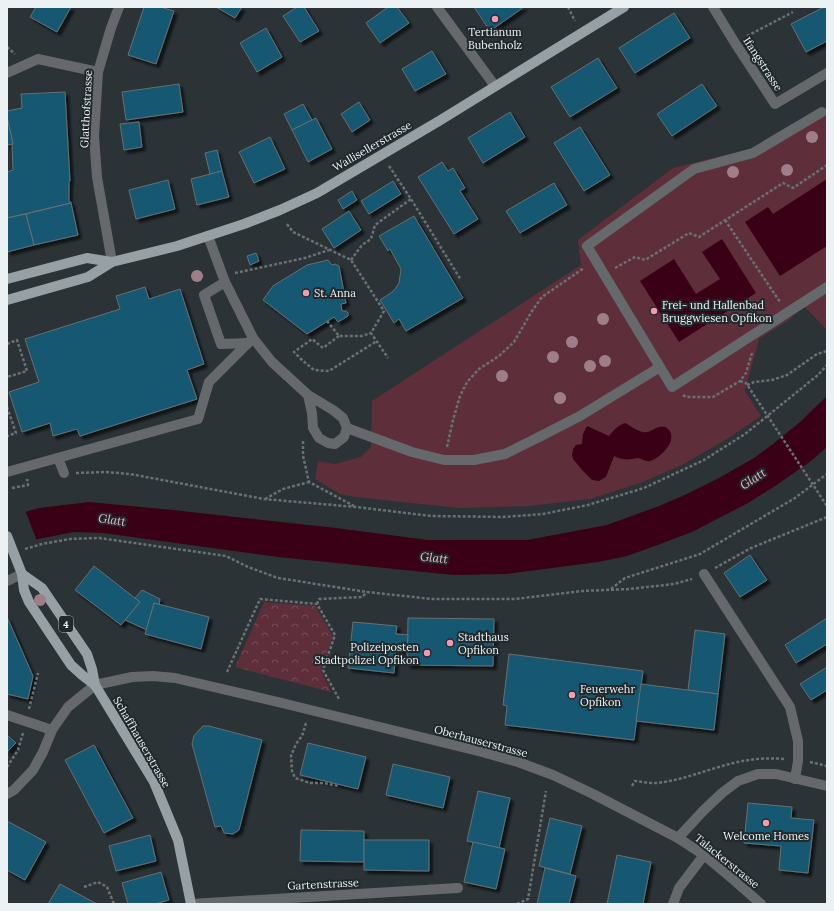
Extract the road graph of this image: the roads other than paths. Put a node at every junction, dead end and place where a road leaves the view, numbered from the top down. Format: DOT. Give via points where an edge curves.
graph roads {
  1 [pos="119,7"];
  2 [pos="437,7"];
  3 [pos="624,7"];
  4 [pos="713,7"];
  5 [pos="98,72"];
  6 [pos="7,73"];
  7 [pos="827,73"];
  8 [pos="495,86"];
  9 [pos="822,112"];
  10 [pos="208,236"];
  11 [pos="112,262"];
  12 [pos="7,279"];
  13 [pos="224,282"];
  14 [pos="827,287"];
  15 [pos="7,300"];
  16 [pos="250,341"];
  17 [pos="660,367"];
  18 [pos="308,395"];
  19 [pos="347,428"];
  20 [pos="58,458"];
  21 [pos="7,472"];
  22 [pos="64,473"];
  23 [pos="7,536"];
  24 [pos="20,570"];
  25 [pos="704,574"];
  26 [pos="7,581"];
  27 [pos="95,685"];
  28 [pos="7,715"];
  29 [pos="52,730"];
  30 [pos="795,778"];
  31 [pos="827,786"];
  32 [pos="7,794"];
  33 [pos="678,838"];
  34 [pos="704,855"];
  35 [pos="458,888"];
  36 [pos="191,904"];
  37 [pos="673,904"];
  38 [pos="761,904"];
  1 -- 5 [label="street, Glatthofstrasse"];
  2 -- 8 [label="street"];
  3 -- 8 [label="main road, Wallisellerstrasse"];
  4 -- 7 [label="street, Ifangstrasse" via="775,104"];
  5 -- 6 [label="street" via="38,59"];
  5 -- 11 [label="street, Glatthofstrasse" via="94,136 97,177"];
  8 -- 10 [label="main road, Wallisellerstrasse" via="317,193 280,210"];
  9 -- 17 [label="street" via="752,153 694,169 587,246"];
  10 -- 11 [label="main road, Wallisellerstrasse"];
  10 -- 13 [label="street"];
  11 -- 12 [label="main road, Wallisellerstrasse" via="87,258"];
  11 -- 15 [label="main road, Wallisellerstrasse" via="88,277"];
  13 -- 16 [label="street"];
  13 -- 16 [label="street" via="204,295 221,344"];
  14 -- 17 [label="street" via="672,387"];
  16 -- 18 [label="street"];
  16 -- 20 [label="street" via="209,382 198,420"];
  17 -- 19 [label="street" via="580,416 505,454 474,460 444,460 412,452"];
  18 -- 19 [label="street" via="343,418"];
  18 -- 19 [label="street" via="313,428 319,438 335,444 344,437"];
  20 -- 21 [label="street"];
  20 -- 22 [label="street"];
  23 -- 24 [label="main road, Schaffhauserstrasse / 4"];
  24 -- 26 [label="street"];
  24 -- 27 [label="main road, Schaffhauserstrasse / 4" via="29,602 71,665"];
  24 -- 27 [label="main road, Schaffhauserstrasse / 4" via="42,588 87,654"];
  25 -- 30 [label="street" via="790,707 798,741"];
  27 -- 29 [label="street" via="68,707"];
  27 -- 33 [label="street, Oberhauserstrasse" via="132,677 175,678 482,752 553,774"];
  27 -- 36 [label="main road, Schaffhauserstrasse / 4" via="154,782 178,840"];
  28 -- 29 [label="street"];
  29 -- 32 [label="street" via="33,770"];
  30 -- 31 [label="street"];
  30 -- 33 [label="street" via="758,774 738,781 722,792"];
  33 -- 34 [label="street, Talackerstrasse"];
  34 -- 37 [label="street" via="679,888"];
  34 -- 38 [label="street, Talackerstrasse"];
  35 -- 36 [label="street, Gartenstrasse"];
}
